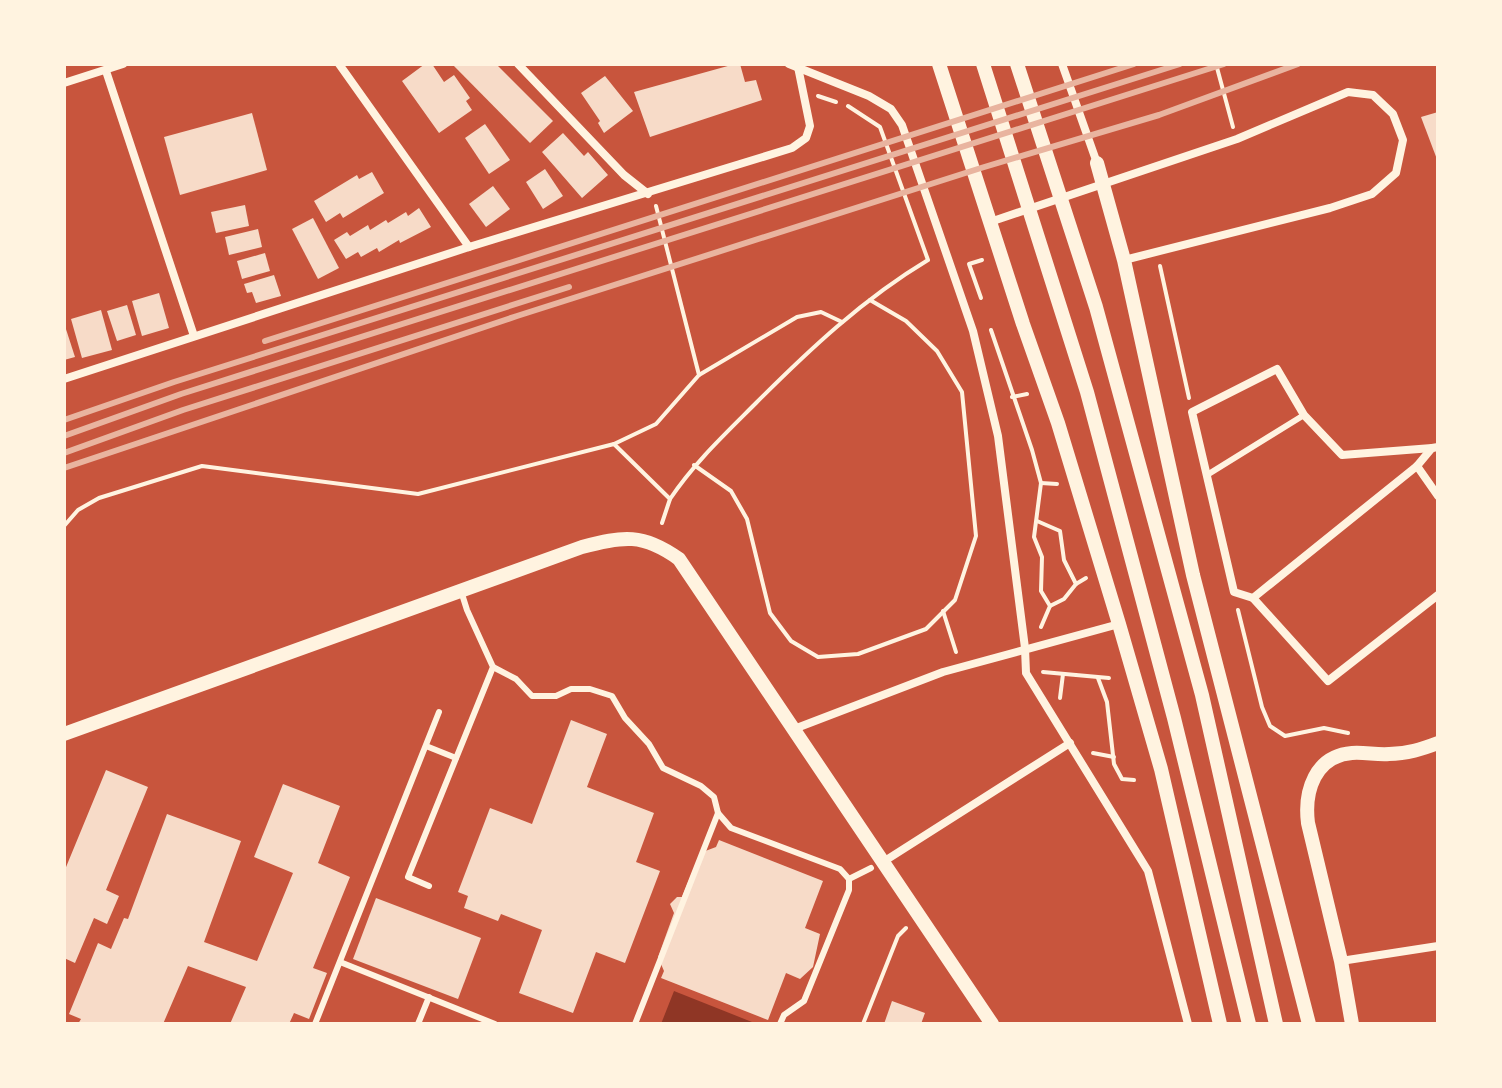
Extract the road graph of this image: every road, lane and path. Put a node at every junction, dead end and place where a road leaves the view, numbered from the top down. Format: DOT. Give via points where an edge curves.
graph roads {
  1 [pos="123,64"];
  2 [pos="339,64"];
  3 [pos="518,64"];
  4 [pos="939,64"];
  5 [pos="983,64"];
  6 [pos="1017,64"];
  7 [pos="1062,64"];
  8 [pos="1216,64"];
  9 [pos="793,66"];
  10 [pos="106,71"];
  11 [pos="64,83"];
  12 [pos="802,91"];
  13 [pos="1237,139"];
  14 [pos="1097,163"];
  15 [pos="648,194"];
  16 [pos="990,222"];
  17 [pos="469,247"];
  18 [pos="1157,251"];
  19 [pos="982,260"];
  20 [pos="1124,260"];
  21 [pos="870,300"];
  22 [pos="982,301"];
  23 [pos="842,322"];
  24 [pos="990,327"];
  25 [pos="194,336"];
  26 [pos="699,375"];
  27 [pos="64,379"];
  28 [pos="1027,394"];
  29 [pos="1012,397"];
  30 [pos="1192,412"];
  31 [pos="1304,415"];
  32 [pos="614,444"];
  33 [pos="1435,447"];
  34 [pos="694,465"];
  35 [pos="1417,466"];
  36 [pos="1207,475"];
  37 [pos="1041,483"];
  38 [pos="1057,484"];
  39 [pos="1438,496"];
  40 [pos="670,499"];
  41 [pos="1037,521"];
  42 [pos="662,523"];
  43 [pos="64,526"];
  44 [pos="1086,578"];
  45 [pos="1076,584"];
  46 [pos="461,591"];
  47 [pos="1234,592"];
  48 [pos="1438,595"];
  49 [pos="1253,598"];
  50 [pos="1050,606"];
  51 [pos="943,611"];
  52 [pos="1119,624"];
  53 [pos="1041,627"];
  54 [pos="1025,648"];
  55 [pos="956,652"];
  56 [pos="493,667"];
  57 [pos="1037,672"];
  58 [pos="1098,678"];
  59 [pos="1109,678"];
  60 [pos="439,712"];
  61 [pos="794,729"];
  62 [pos="1349,733"];
  63 [pos="64,734"];
  64 [pos="1070,743"];
  65 [pos="1438,743"];
  66 [pos="426,746"];
  67 [pos="456,758"];
  68 [pos="1134,780"];
  69 [pos="718,813"];
  70 [pos="876,865"];
  71 [pos="849,879"];
  72 [pos="429,886"];
  73 [pos="909,925"];
  74 [pos="1438,946"];
  75 [pos="1341,961"];
  76 [pos="340,962"];
  77 [pos="429,997"];
  78 [pos="315,1024"];
  79 [pos="418,1024"];
  80 [pos="495,1024"];
  81 [pos="635,1024"];
  82 [pos="780,1024"];
  83 [pos="863,1024"];
  84 [pos="992,1024"];
  85 [pos="1188,1024"];
  86 [pos="1220,1024"];
  87 [pos="1249,1024"];
  88 [pos="1276,1024"];
  89 [pos="1309,1024"];
  90 [pos="1352,1024"];
  1 -- 10 [label="street"];
  2 -- 17 [label="street"];
  3 -- 15 [label="street"];
  4 -- 16 [label="street"];
  5 -- 87 [label="street" via="1087,392"];
  6 -- 88 [label="street" via="1096,307 1202,695"];
  7 -- 14 [label="street"];
  8 -- 13 [label="path"];
  9 -- 12 [label="street"];
  9 -- 54 [label="street" via="869,96 891,109 902,125 977,346 998,436"];
  10 -- 11 [label="street"];
  10 -- 25 [label="street"];
  12 -- 15 [label="street" via="810,126 806,138 792,148"];
  12 -- 21 [label="path" via="846,105 880,127 928,260"];
  13 -- 16 [label="street"];
  13 -- 18 [label="street" via="1348,92 1373,95 1393,114 1403,140 1396,173 1372,194"];
  14 -- 20 [label="street"];
  15 -- 17 [label="street"];
  15 -- 26 [label="path" via="655,204"];
  16 -- 52 [label="street"];
  17 -- 25 [label="street"];
  18 -- 20 [label="street"];
  18 -- 30 [label="path"];
  19 -- 22 [label="path" via="969,264"];
  20 -- 89 [label="street" via="1193,575"];
  21 -- 23 [label="path"];
  21 -- 51 [label="path" via="906,321 937,351 962,392 976,536 955,600"];
  23 -- 26 [label="path" via="821,312 797,317"];
  23 -- 34 [label="path"];
  24 -- 29 [label="path"];
  25 -- 27 [label="street"];
  26 -- 32 [label="path" via="656,424"];
  28 -- 29 [label="path"];
  29 -- 37 [label="path"];
  30 -- 31 [label="street" via="1277,369"];
  30 -- 36 [label="street"];
  31 -- 33 [label="street" via="1342,455"];
  31 -- 36 [label="lane"];
  32 -- 40 [label="path"];
  32 -- 43 [label="path" via="418,494 202,466 99,498"];
  33 -- 35 [label="street"];
  34 -- 40 [label="path"];
  34 -- 51 [label="path" via="731,491 747,519 770,613 791,641 818,657 858,654 926,629"];
  35 -- 39 [label="street"];
  35 -- 49 [label="street"];
  36 -- 47 [label="street"];
  37 -- 38 [label="path"];
  37 -- 41 [label="path"];
  40 -- 42 [label="path"];
  41 -- 45 [label="path" via="1060,531 1064,560"];
  41 -- 50 [label="path" via="1041,591"];
  44 -- 45 [label="path"];
  45 -- 50 [label="path"];
  46 -- 56 [label="lane"];
  46 -- 61 [label="street" via="609,540 636,538 659,544 679,559"];
  46 -- 63 [label="street"];
  47 -- 49 [label="street"];
  47 -- 62 [label="path" via="1270,726 1285,736 1324,728"];
  48 -- 49 [label="street" via="1328,681"];
  50 -- 53 [label="path"];
  51 -- 55 [label="path"];
  52 -- 54 [label="street"];
  52 -- 86 [label="street" via="1161,769"];
  54 -- 61 [label="street" via="943,672"];
  54 -- 64 [label="street" via="1026,673"];
  56 -- 67 [label="lane"];
  56 -- 69 [label="lane" via="516,679 532,696 556,696 571,689 612,696 663,768 701,786 714,797"];
  57 -- 58 [label="path"];
  58 -- 59 [label="path"];
  58 -- 68 [label="path" via="1107,702 1114,764 1122,779"];
  60 -- 66 [label="lane"];
  61 -- 70 [label="street"];
  64 -- 70 [label="street"];
  64 -- 85 [label="street" via="1148,871"];
  65 -- 75 [label="street" via="1404,753 1334,756 1314,779 1305,801 1308,823"];
  66 -- 67 [label="lane"];
  66 -- 76 [label="lane"];
  67 -- 72 [label="lane" via="408,877"];
  69 -- 71 [label="lane" via="731,828 840,869"];
  69 -- 81 [label="lane"];
  70 -- 71 [label="lane"];
  70 -- 84 [label="street"];
  71 -- 82 [label="lane" via="804,1001"];
  73 -- 83 [label="path" via="898,936"];
  74 -- 75 [label="street"];
  75 -- 90 [label="street"];
  76 -- 77 [label="lane"];
  76 -- 78 [label="lane"];
  77 -- 79 [label="lane"];
  77 -- 80 [label="lane"];
}
